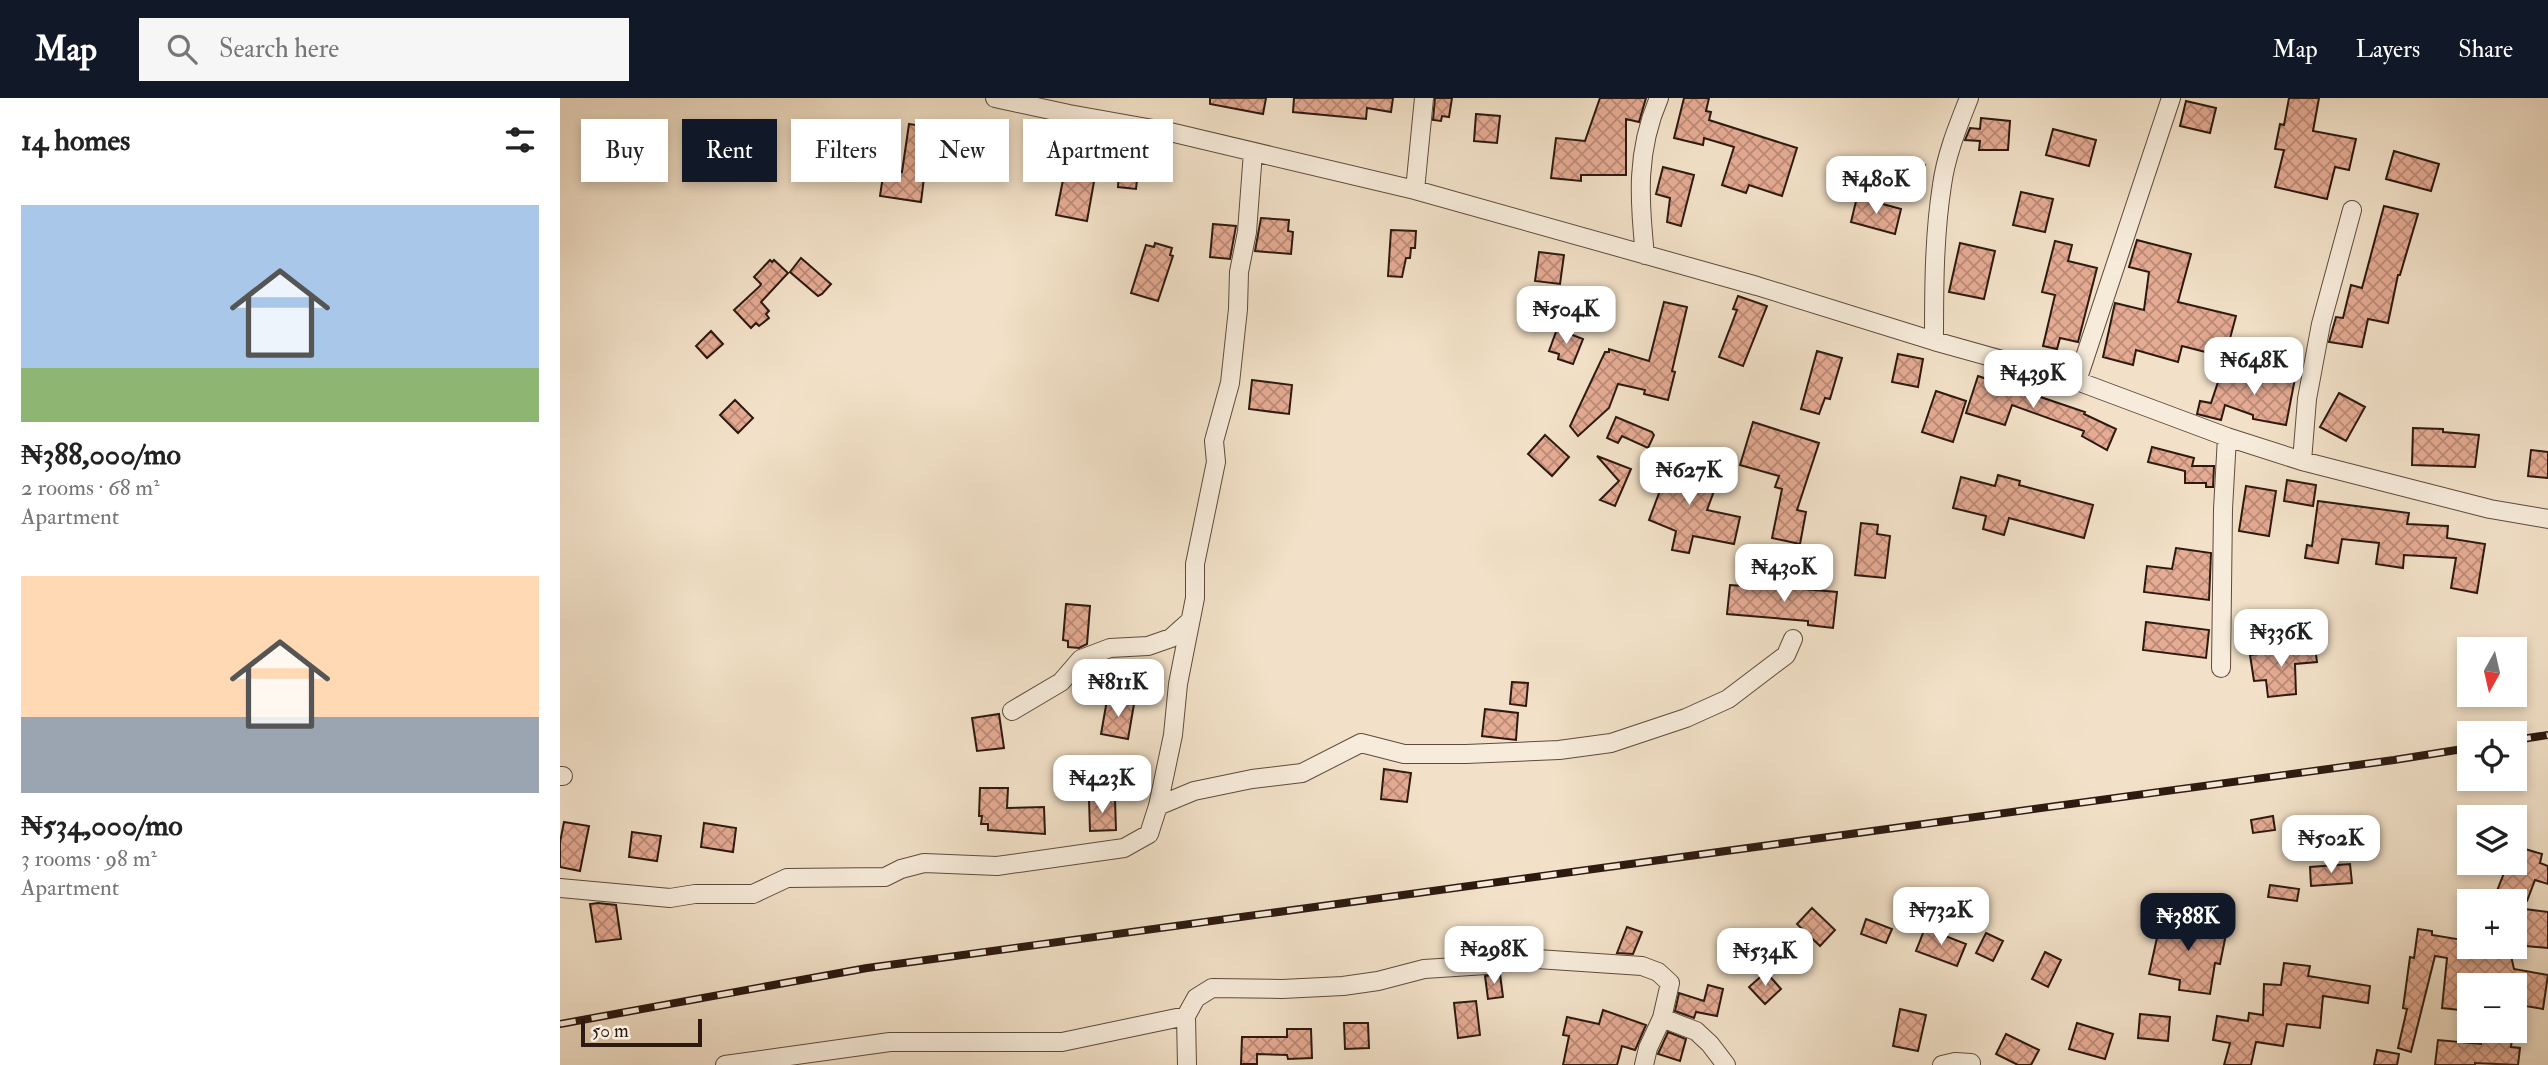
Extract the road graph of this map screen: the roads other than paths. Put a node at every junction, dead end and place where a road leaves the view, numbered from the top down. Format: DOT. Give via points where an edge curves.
graph roads {
  1 [pos="996,98"];
  2 [pos="1424,98"];
  3 [pos="1659,98"];
  4 [pos="1969,98"];
  5 [pos="2171,98"];
  6 [pos="1070,106"];
  7 [pos="1253,152"];
  8 [pos="1415,190"];
  9 [pos="2352,210"];
  10 [pos="1645,255"];
  11 [pos="1934,341"];
  12 [pos="2077,381"];
  13 [pos="2227,437"];
  14 [pos="2302,461"];
  15 [pos="2548,519"];
  16 [pos="1190,621"];
  17 [pos="1793,639"];
  18 [pos="2221,668"];
  19 [pos="1013,711"];
  20 [pos="1158,806"];
  21 [pos="560,888"];
  22 [pos="1186,1016"];
  23 [pos="1662,1018"];
  24 [pos="1971,1063"];
  25 [pos="725,1065"];
  26 [pos="1187,1065"];
  27 [pos="1644,1065"];
  28 [pos="1726,1065"];
  29 [pos="1942,1065"];
  1 -- 6 [label="street"];
  2 -- 8 [label="street"];
  3 -- 10 [label="street" via="1642,155"];
  4 -- 11 [label="street" via="1942,185"];
  5 -- 12 [label="street"];
  6 -- 7 [label="street"];
  7 -- 8 [label="street"];
  7 -- 16 [label="street" via="1232,372 1214,442 1216,462 1195,564"];
  8 -- 10 [label="street"];
  9 -- 14 [label="street" via="2320,324"];
  10 -- 11 [label="street"];
  11 -- 12 [label="street"];
  12 -- 13 [label="street"];
  13 -- 14 [label="street"];
  13 -- 18 [label="street"];
  14 -- 15 [label="street" via="2490,509"];
  16 -- 19 [label="street" via="1171,638 1148,646 1110,648 1081,659 1060,682"];
  16 -- 20 [label="street"];
  17 -- 20 [label="street" via="1786,655 1728,699 1611,743 1559,750 1404,754 1362,743 1303,773 1194,791"];
  20 -- 21 [label="street" via="1149,834 1124,848 997,866 924,863 885,877 787,878 753,894 670,898"];
  22 -- 23 [label="street" via="1196,998 1212,988 1343,986 1424,969 1537,959 1642,966 1658,972 1670,983"];
  22 -- 25 [label="street" via="1062,1042 890,1042"];
  22 -- 26 [label="street"];
  23 -- 27 [label="street"];
  23 -- 28 [label="street" via="1696,1031"];
  24 -- 29 [label="street"];
}
